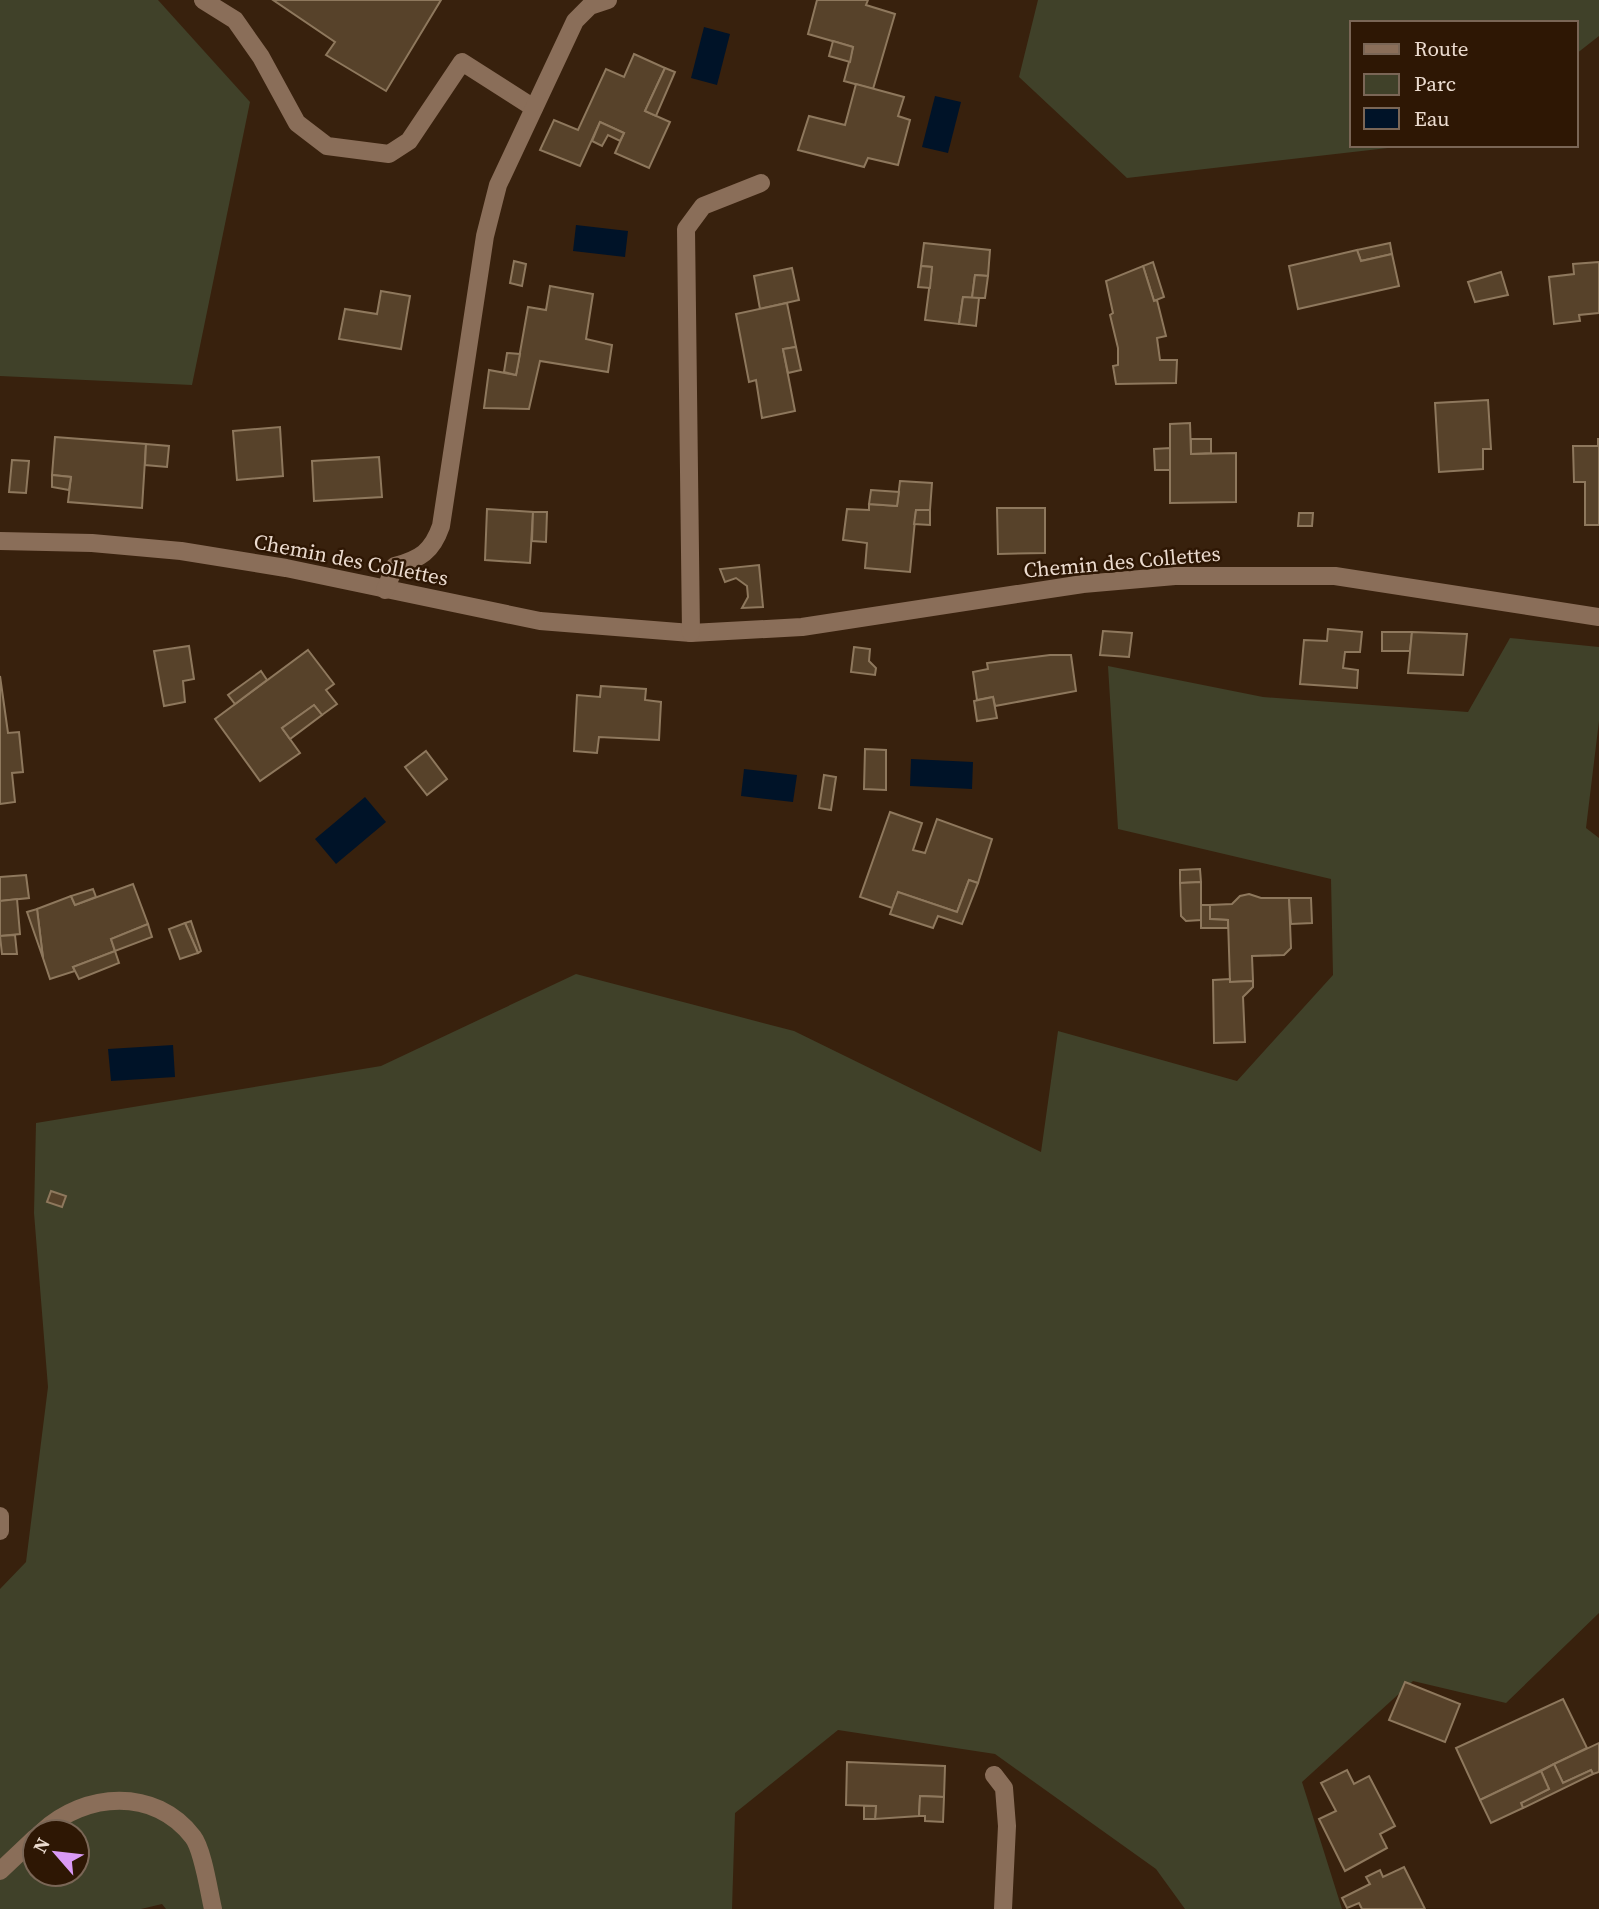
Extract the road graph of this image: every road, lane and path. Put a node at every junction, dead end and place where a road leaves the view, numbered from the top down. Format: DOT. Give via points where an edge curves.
graph roads {
  1 [pos="204,0"];
  2 [pos="608,0"];
  3 [pos="534,108"];
  4 [pos="761,183"];
  5 [pos="0,541"];
  6 [pos="385,590"];
  7 [pos="1599,617"];
  8 [pos="691,633"];
  9 [pos="0,1516"];
  10 [pos="0,1531"];
  11 [pos="994,1776"];
  12 [pos="60,1818"];
  13 [pos="21,1851"];
  14 [pos="0,1871"];
  15 [pos="213,1909"];
  16 [pos="1003,1909"];
  1 -- 3 [label="street" via="235,20 261,57 296,123 327,146 389,154 409,141 462,62"];
  2 -- 3 [label="street" via="590,6 575,21"];
  3 -- 6 [label="street" via="498,185 485,236 441,526 434,546 418,559 395,566"];
  4 -- 8 [label="street" via="703,206 687,229"];
  5 -- 6 [label="street, Chemin des Collettes" via="181,551"];
  6 -- 8 [label="street, Chemin des Collettes" via="540,621"];
  7 -- 8 [label="street, Chemin des Collettes" via="1335,576 1175,576 1070,585 802,627"];
  9 -- 10 [label="street"];
  11 -- 16 [label="street" via="1004,1788 1007,1826"];
  12 -- 15 [label="street" via="104,1799 154,1804 194,1838"];
  13 -- 14 [label="street"];
}
